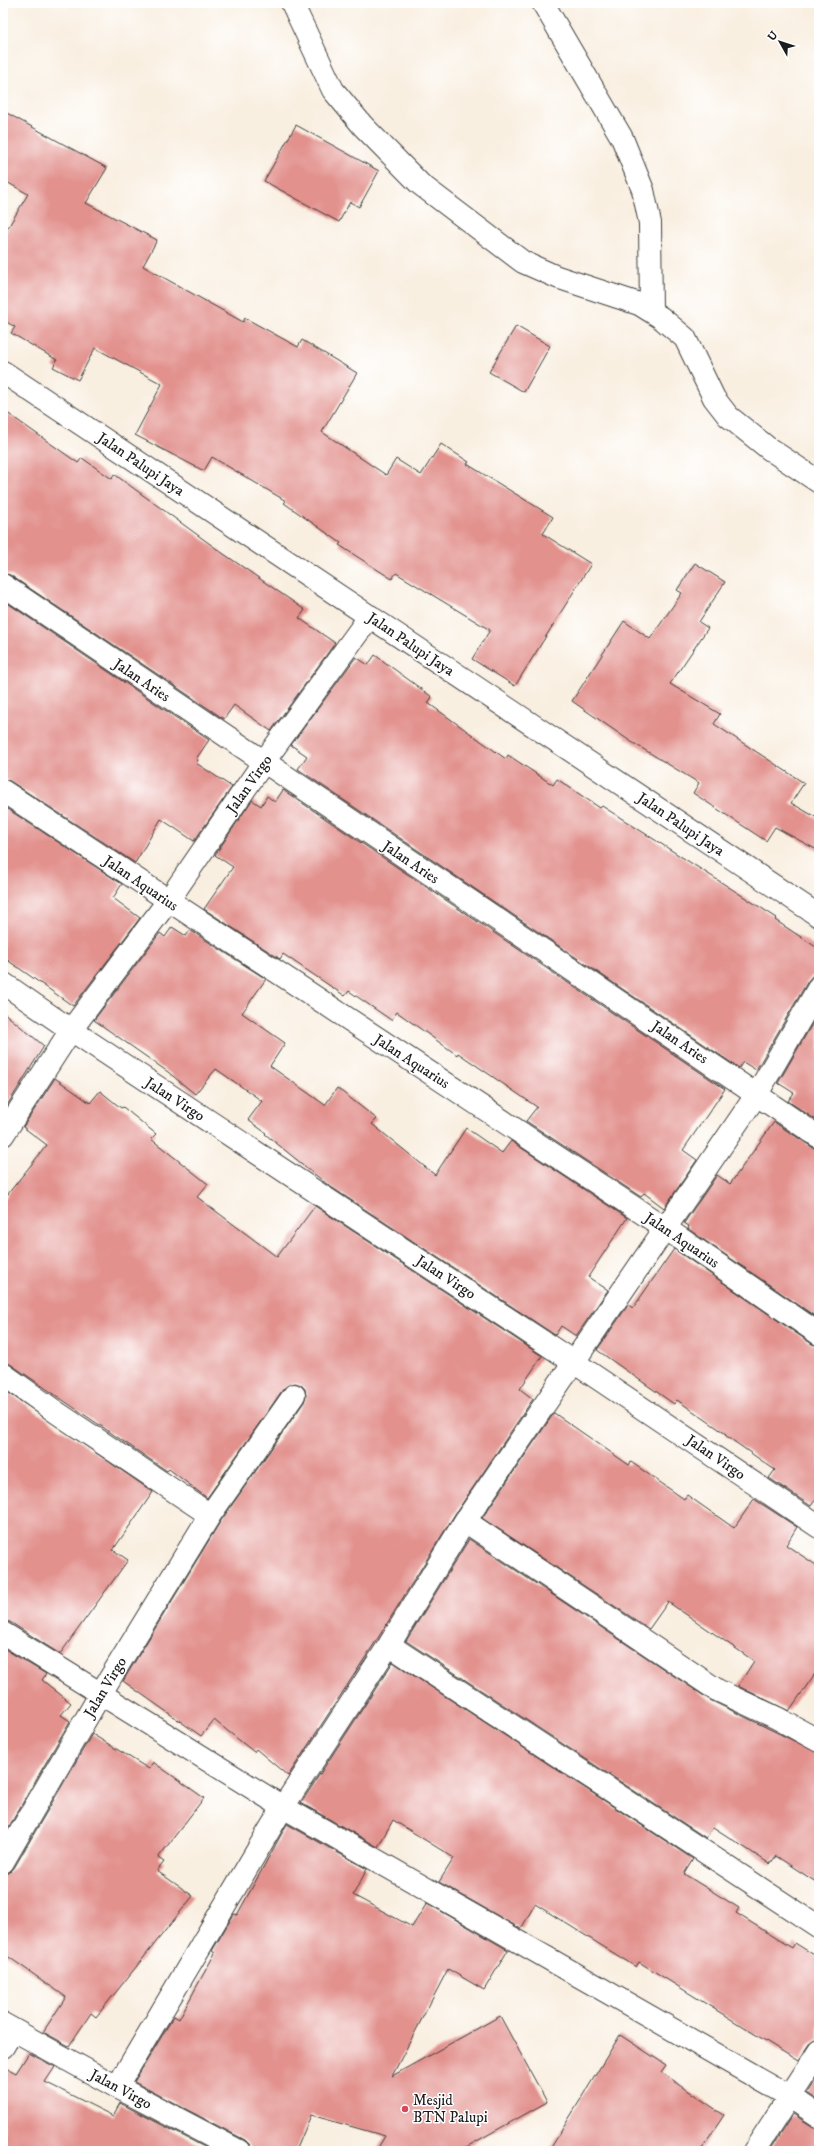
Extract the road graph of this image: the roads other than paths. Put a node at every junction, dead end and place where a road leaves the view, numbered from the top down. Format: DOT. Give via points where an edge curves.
graph roads {
  1 [pos="292,3"];
  2 [pos="543,3"];
  3 [pos="651,311"];
  4 [pos="3,372"];
  5 [pos="819,482"];
  6 [pos="3,585"];
  7 [pos="370,616"];
  8 [pos="263,763"];
  9 [pos="3,791"];
  10 [pos="168,901"];
  11 [pos="819,916"];
  12 [pos="3,983"];
  13 [pos="819,987"];
  14 [pos="71,1030"];
  15 [pos="757,1094"];
  16 [pos="3,1135"];
  17 [pos="819,1137"];
  18 [pos="666,1228"];
  19 [pos="819,1334"];
  20 [pos="575,1362"];
  21 [pos="3,1374"];
  22 [pos="294,1395"];
  23 [pos="210,1515"];
  24 [pos="465,1521"];
  25 [pos="819,1527"];
  26 [pos="3,1633"];
  27 [pos="388,1644"];
  28 [pos="101,1693"];
  29 [pos="819,1741"];
  30 [pos="283,1807"];
  31 [pos="3,1862"];
  32 [pos="819,1927"];
  33 [pos="6,2034"];
  34 [pos="819,2051"];
  35 [pos="117,2087"];
  36 [pos="789,2096"];
  37 [pos="819,2116"];
  38 [pos="239,2151"];
  39 [pos="754,2151"];
  1 -- 3 [label="street" via="333,90 363,126 420,184 523,262 557,277 639,304"];
  2 -- 3 [label="street" via="622,138 643,190 650,223"];
  3 -- 5 [label="street" via="685,338 714,398 728,416 768,448"];
  4 -- 7 [label="street, Jalan Palupi Jaya"];
  6 -- 8 [label="street, Jalan Aries"];
  7 -- 8 [label="street, Jalan Virgo"];
  7 -- 11 [label="street, Jalan Palupi Jaya"];
  8 -- 10 [label="street, Jalan Virgo"];
  8 -- 15 [label="street, Jalan Aries"];
  9 -- 10 [label="street, Jalan Aquarius"];
  10 -- 14 [label="street, Jalan Virgo"];
  10 -- 18 [label="street, Jalan Aquarius"];
  12 -- 14 [label="street, Jalan Virgo"];
  13 -- 15 [label="street"];
  14 -- 16 [label="street, Jalan Virgo"];
  14 -- 20 [label="street, Jalan Virgo"];
  15 -- 17 [label="street, Jalan Aries"];
  15 -- 18 [label="street"];
  18 -- 19 [label="street, Jalan Aquarius"];
  18 -- 20 [label="street"];
  20 -- 24 [label="street"];
  20 -- 25 [label="street, Jalan Virgo"];
  21 -- 23 [label="street"];
  22 -- 23 [label="street, Jalan Virgo"];
  23 -- 28 [label="street, Jalan Virgo"];
  24 -- 27 [label="street"];
  24 -- 29 [label="street" via="717,1690"];
  26 -- 28 [label="street"];
  27 -- 30 [label="street"];
  27 -- 32 [label="street"];
  28 -- 30 [label="street"];
  28 -- 31 [label="street, Jalan Virgo"];
  30 -- 35 [label="street"];
  30 -- 36 [label="street"];
  33 -- 35 [label="street, Jalan Virgo"];
  34 -- 36 [label="street"];
  35 -- 38 [label="street, Jalan Virgo"];
  36 -- 37 [label="street"];
  36 -- 39 [label="street"];
}
